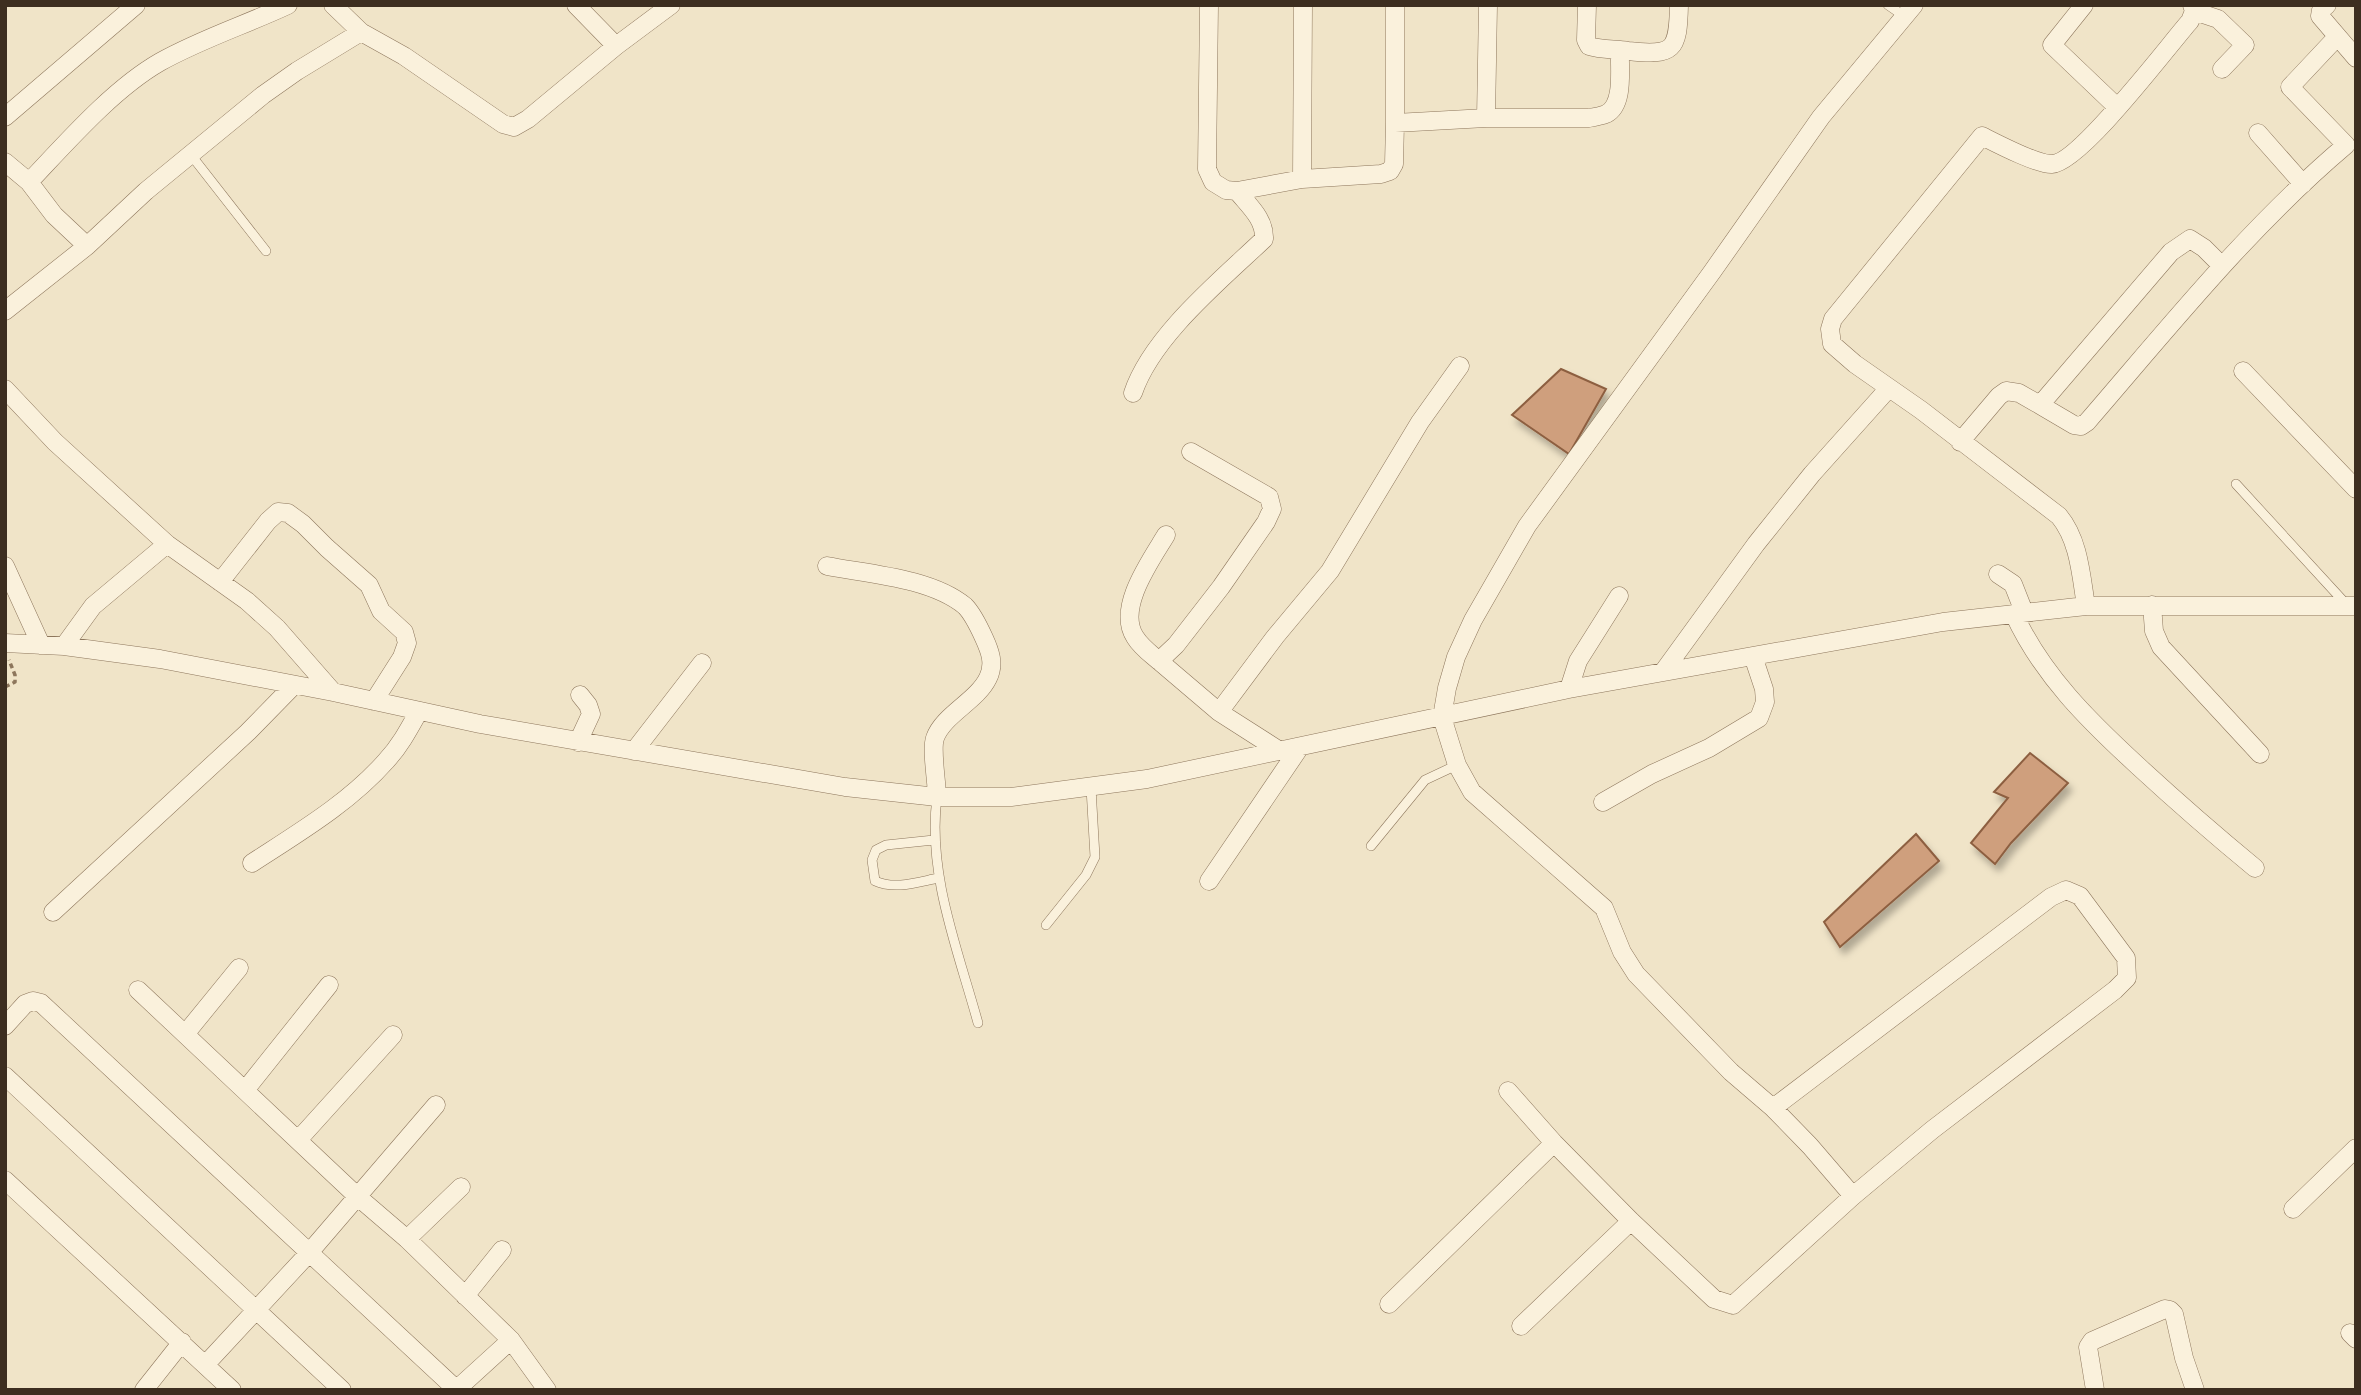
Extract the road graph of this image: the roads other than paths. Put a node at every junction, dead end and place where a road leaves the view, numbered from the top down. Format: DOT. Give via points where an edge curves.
graph roads {
  1 [pos="136,5"];
  2 [pos="288,5"];
  3 [pos="333,5"];
  4 [pos="576,5"];
  5 [pos="671,5"];
  6 [pos="1209,5"];
  7 [pos="1303,5"];
  8 [pos="1395,5"];
  9 [pos="1488,5"];
  10 [pos="1587,5"];
  11 [pos="1679,5"];
  12 [pos="1888,5"];
  13 [pos="2084,5"];
  14 [pos="2327,5"];
  15 [pos="2193,8"];
  16 [pos="1909,11"];
  17 [pos="361,32"];
  18 [pos="2337,37"];
  19 [pos="616,46"];
  20 [pos="1620,50"];
  21 [pos="2356,58"];
  22 [pos="2222,69"];
  23 [pos="2117,107"];
  24 [pos="5,117"];
  25 [pos="1486,118"];
  26 [pos="1395,123"];
  27 [pos="2258,133"];
  28 [pos="191,155"];
  29 [pos="5,162"];
  30 [pos="1302,179"];
  31 [pos="29,182"];
  32 [pos="2303,184"];
  33 [pos="1237,191"];
  34 [pos="87,246"];
  35 [pos="266,251"];
  36 [pos="2222,266"];
  37 [pos="5,310"];
  38 [pos="1460,366"];
  39 [pos="2243,371"];
  40 [pos="1889,388"];
  41 [pos="5,389"];
  42 [pos="1133,393"];
  43 [pos="2040,405"];
  44 [pos="1960,442"];
  45 [pos="1191,452"];
  46 [pos="2236,484"];
  47 [pos="2356,489"];
  48 [pos="1166,534"];
  49 [pos="167,544"];
  50 [pos="5,566"];
  51 [pos="827,566"];
  52 [pos="1998,574"];
  53 [pos="220,582"];
  54 [pos="1619,596"];
  55 [pos="2152,605"];
  56 [pos="2086,606"];
  57 [pos="2351,606"];
  58 [pos="2019,613"];
  59 [pos="5,643"];
  60 [pos="41,645"];
  61 [pos="64,646"];
  62 [pos="1753,656"];
  63 [pos="1159,661"];
  64 [pos="702,663"];
  65 [pos="1663,672"];
  66 [pos="293,685"];
  67 [pos="1569,689"];
  68 [pos="333,691"];
  69 [pos="580,695"];
  70 [pos="374,701"];
  71 [pos="419,711"];
  72 [pos="1219,712"];
  73 [pos="1442,717"];
  74 [pos="578,742"];
  75 [pos="1300,747"];
  76 [pos="634,751"];
  77 [pos="1280,751"];
  78 [pos="2260,754"];
  79 [pos="1457,765"];
  80 [pos="1091,788"];
  81 [pos="937,797"];
  82 [pos="1603,802"];
  83 [pos="934,840"];
  84 [pos="1371,846"];
  85 [pos="252,863"];
  86 [pos="2255,868"];
  87 [pos="938,878"];
  88 [pos="1209,881"];
  89 [pos="53,912"];
  90 [pos="1046,925"];
  91 [pos="239,968"];
  92 [pos="329,985"];
  93 [pos="138,990"];
  94 [pos="978,1023"];
  95 [pos="5,1026"];
  96 [pos="186,1033"];
  97 [pos="393,1035"];
  98 [pos="5,1076"];
  99 [pos="246,1089"];
  100 [pos="1508,1091"];
  101 [pos="436,1105"];
  102 [pos="1773,1108"];
  103 [pos="299,1139"];
  104 [pos="1554,1143"];
  105 [pos="2356,1147"];
  106 [pos="5,1180"];
  107 [pos="461,1187"];
  108 [pos="1853,1196"];
  109 [pos="358,1197"];
  110 [pos="2293,1209"];
  111 [pos="1631,1221"];
  112 [pos="407,1239"];
  113 [pos="502,1250"];
  114 [pos="309,1254"];
  115 [pos="465,1296"];
  116 [pos="1389,1304"];
  117 [pos="256,1310"];
  118 [pos="1521,1326"];
  119 [pos="511,1340"];
  120 [pos="182,1342"];
  121 [pos="206,1364"];
  122 [pos="144,1390"];
  123 [pos="232,1390"];
  124 [pos="342,1390"];
  125 [pos="457,1390"];
  126 [pos="547,1390"];
  127 [pos="2095,1390"];
  128 [pos="2195,1390"];
  1 -- 24 [label="street"];
  2 -- 31 [label="street" via="214,34 147,71"];
  3 -- 17 [label="street"];
  4 -- 19 [label="street"];
  5 -- 19 [label="street"];
  6 -- 33 [label="street" via="1207,169 1213,182"];
  7 -- 30 [label="street"];
  8 -- 26 [label="street"];
  9 -- 25 [label="street"];
  10 -- 20 [label="street" via="1587,44"];
  11 -- 20 [label="street" via="1678,35 1670,49 1654,54"];
  12 -- 16 [label="lane"];
  13 -- 23 [label="street" via="2052,45"];
  14 -- 18 [label="street" via="2320,16"];
  15 -- 22 [label="street" via="2218,19 2245,45"];
  15 -- 23 [label="street" via="2190,21"];
  16 -- 73 [label="street" via="1821,117 1527,526 1456,657"];
  17 -- 19 [label="street" via="514,127"];
  17 -- 28 [label="street" via="297,71"];
  18 -- 21 [label="street"];
  18 -- 32 [label="street" via="2290,87 2346,145"];
  20 -- 25 [label="street" via="1618,97 1606,114"];
  23 -- 40 [label="street" via="2093,135 2053,164 1982,136 1833,319 1832,344"];
  25 -- 26 [label="street"];
  26 -- 30 [label="street" via="1390,171"];
  27 -- 32 [label="street"];
  28 -- 34 [label="street"];
  28 -- 35 [label="lane"];
  29 -- 31 [label="street"];
  30 -- 33 [label="street"];
  31 -- 34 [label="street" via="54,215"];
  32 -- 36 [label="street"];
  33 -- 42 [label="street" via="1259,217 1264,239 1168,335 1144,366"];
  34 -- 37 [label="street"];
  36 -- 43 [label="street" via="2081,426"];
  36 -- 43 [label="street" via="2197,242 2181,243"];
  38 -- 72 [label="street" via="1401,451 1330,571"];
  39 -- 47 [label="street"];
  40 -- 44 [label="street"];
  40 -- 65 [label="street" via="1772,524"];
  41 -- 49 [label="street" via="55,442"];
  43 -- 44 [label="street" via="2007,391"];
  44 -- 56 [label="street" via="2068,527"];
  45 -- 63 [label="street" via="1269,497 1272,509 1221,587"];
  46 -- 57 [label="lane"];
  48 -- 63 [label="street" via="1133,597 1129,620 1134,635"];
  49 -- 53 [label="street"];
  49 -- 61 [label="street" via="93,606"];
  50 -- 60 [label="street"];
  51 -- 81 [label="street" via="922,584 947,595 966,607 989,649 992,665 988,679 935,738"];
  52 -- 58 [label="street" via="2013,584"];
  53 -- 68 [label="street" via="277,628"];
  53 -- 70 [label="street" via="278,512 303,524 369,584 381,611 404,632 407,643 402,657"];
  54 -- 67 [label="street" via="1578,661"];
  55 -- 56 [label="street"];
  55 -- 57 [label="street"];
  55 -- 78 [label="street" via="2154,632 2161,647"];
  56 -- 58 [label="street"];
  58 -- 62 [label="street"];
  58 -- 86 [label="street" via="2021,630 2076,708"];
  59 -- 60 [label="street"];
  60 -- 61 [label="street"];
  61 -- 66 [label="street"];
  62 -- 65 [label="street"];
  62 -- 82 [label="street" via="1764,689 1759,718"];
  63 -- 72 [label="street"];
  64 -- 76 [label="street"];
  65 -- 67 [label="street"];
  66 -- 68 [label="street"];
  66 -- 89 [label="street"];
  67 -- 73 [label="street"];
  68 -- 70 [label="street"];
  69 -- 74 [label="street" via="591,714"];
  70 -- 71 [label="street"];
  71 -- 74 [label="street"];
  71 -- 85 [label="street" via="386,762 313,823"];
  72 -- 77 [label="street"];
  73 -- 75 [label="street"];
  73 -- 79 [label="street"];
  74 -- 76 [label="street"];
  75 -- 77 [label="street"];
  75 -- 88 [label="street"];
  76 -- 81 [label="street" via="845,787"];
  77 -- 80 [label="street"];
  79 -- 84 [label="lane" via="1425,780"];
  79 -- 102 [label="street" via="1472,792 1604,908 1636,974 1731,1072"];
  80 -- 81 [label="street" via="1012,797"];
  80 -- 90 [label="lane" via="1095,857"];
  81 -- 83 [label="lane"];
  83 -- 87 [label="lane"];
  83 -- 87 [label="lane" via="886,845 876,849 872,860 875,881 882,884"];
  87 -- 94 [label="lane"];
  91 -- 96 [label="street"];
  92 -- 99 [label="street"];
  93 -- 96 [label="street"];
  95 -- 114 [label="street" via="25,1004 41,1003"];
  96 -- 99 [label="street"];
  97 -- 103 [label="street"];
  98 -- 117 [label="street"];
  99 -- 103 [label="street"];
  100 -- 104 [label="street"];
  101 -- 109 [label="street"];
  102 -- 108 [label="street"];
  102 -- 108 [label="street" via="2051,897 2066,890 2080,896 2126,958 2127,978"];
  103 -- 109 [label="street"];
  104 -- 111 [label="street"];
  104 -- 116 [label="street"];
  105 -- 110 [label="street"];
  106 -- 120 [label="street"];
  107 -- 112 [label="street"];
  108 -- 111 [label="street" via="1733,1305 1714,1299"];
  109 -- 112 [label="street"];
  109 -- 114 [label="street"];
  111 -- 118 [label="street"];
  112 -- 115 [label="street"];
  113 -- 115 [label="street"];
  114 -- 117 [label="street"];
  114 -- 125 [label="street"];
  115 -- 119 [label="street"];
  117 -- 121 [label="street"];
  117 -- 124 [label="street"];
  119 -- 125 [label="street"];
  119 -- 126 [label="street"];
  120 -- 121 [label="street"];
  120 -- 122 [label="street"];
  121 -- 123 [label="street"];
  127 -- 128 [label="street" via="2088,1346 2092,1341 2165,1310 2174,1314"];
}
